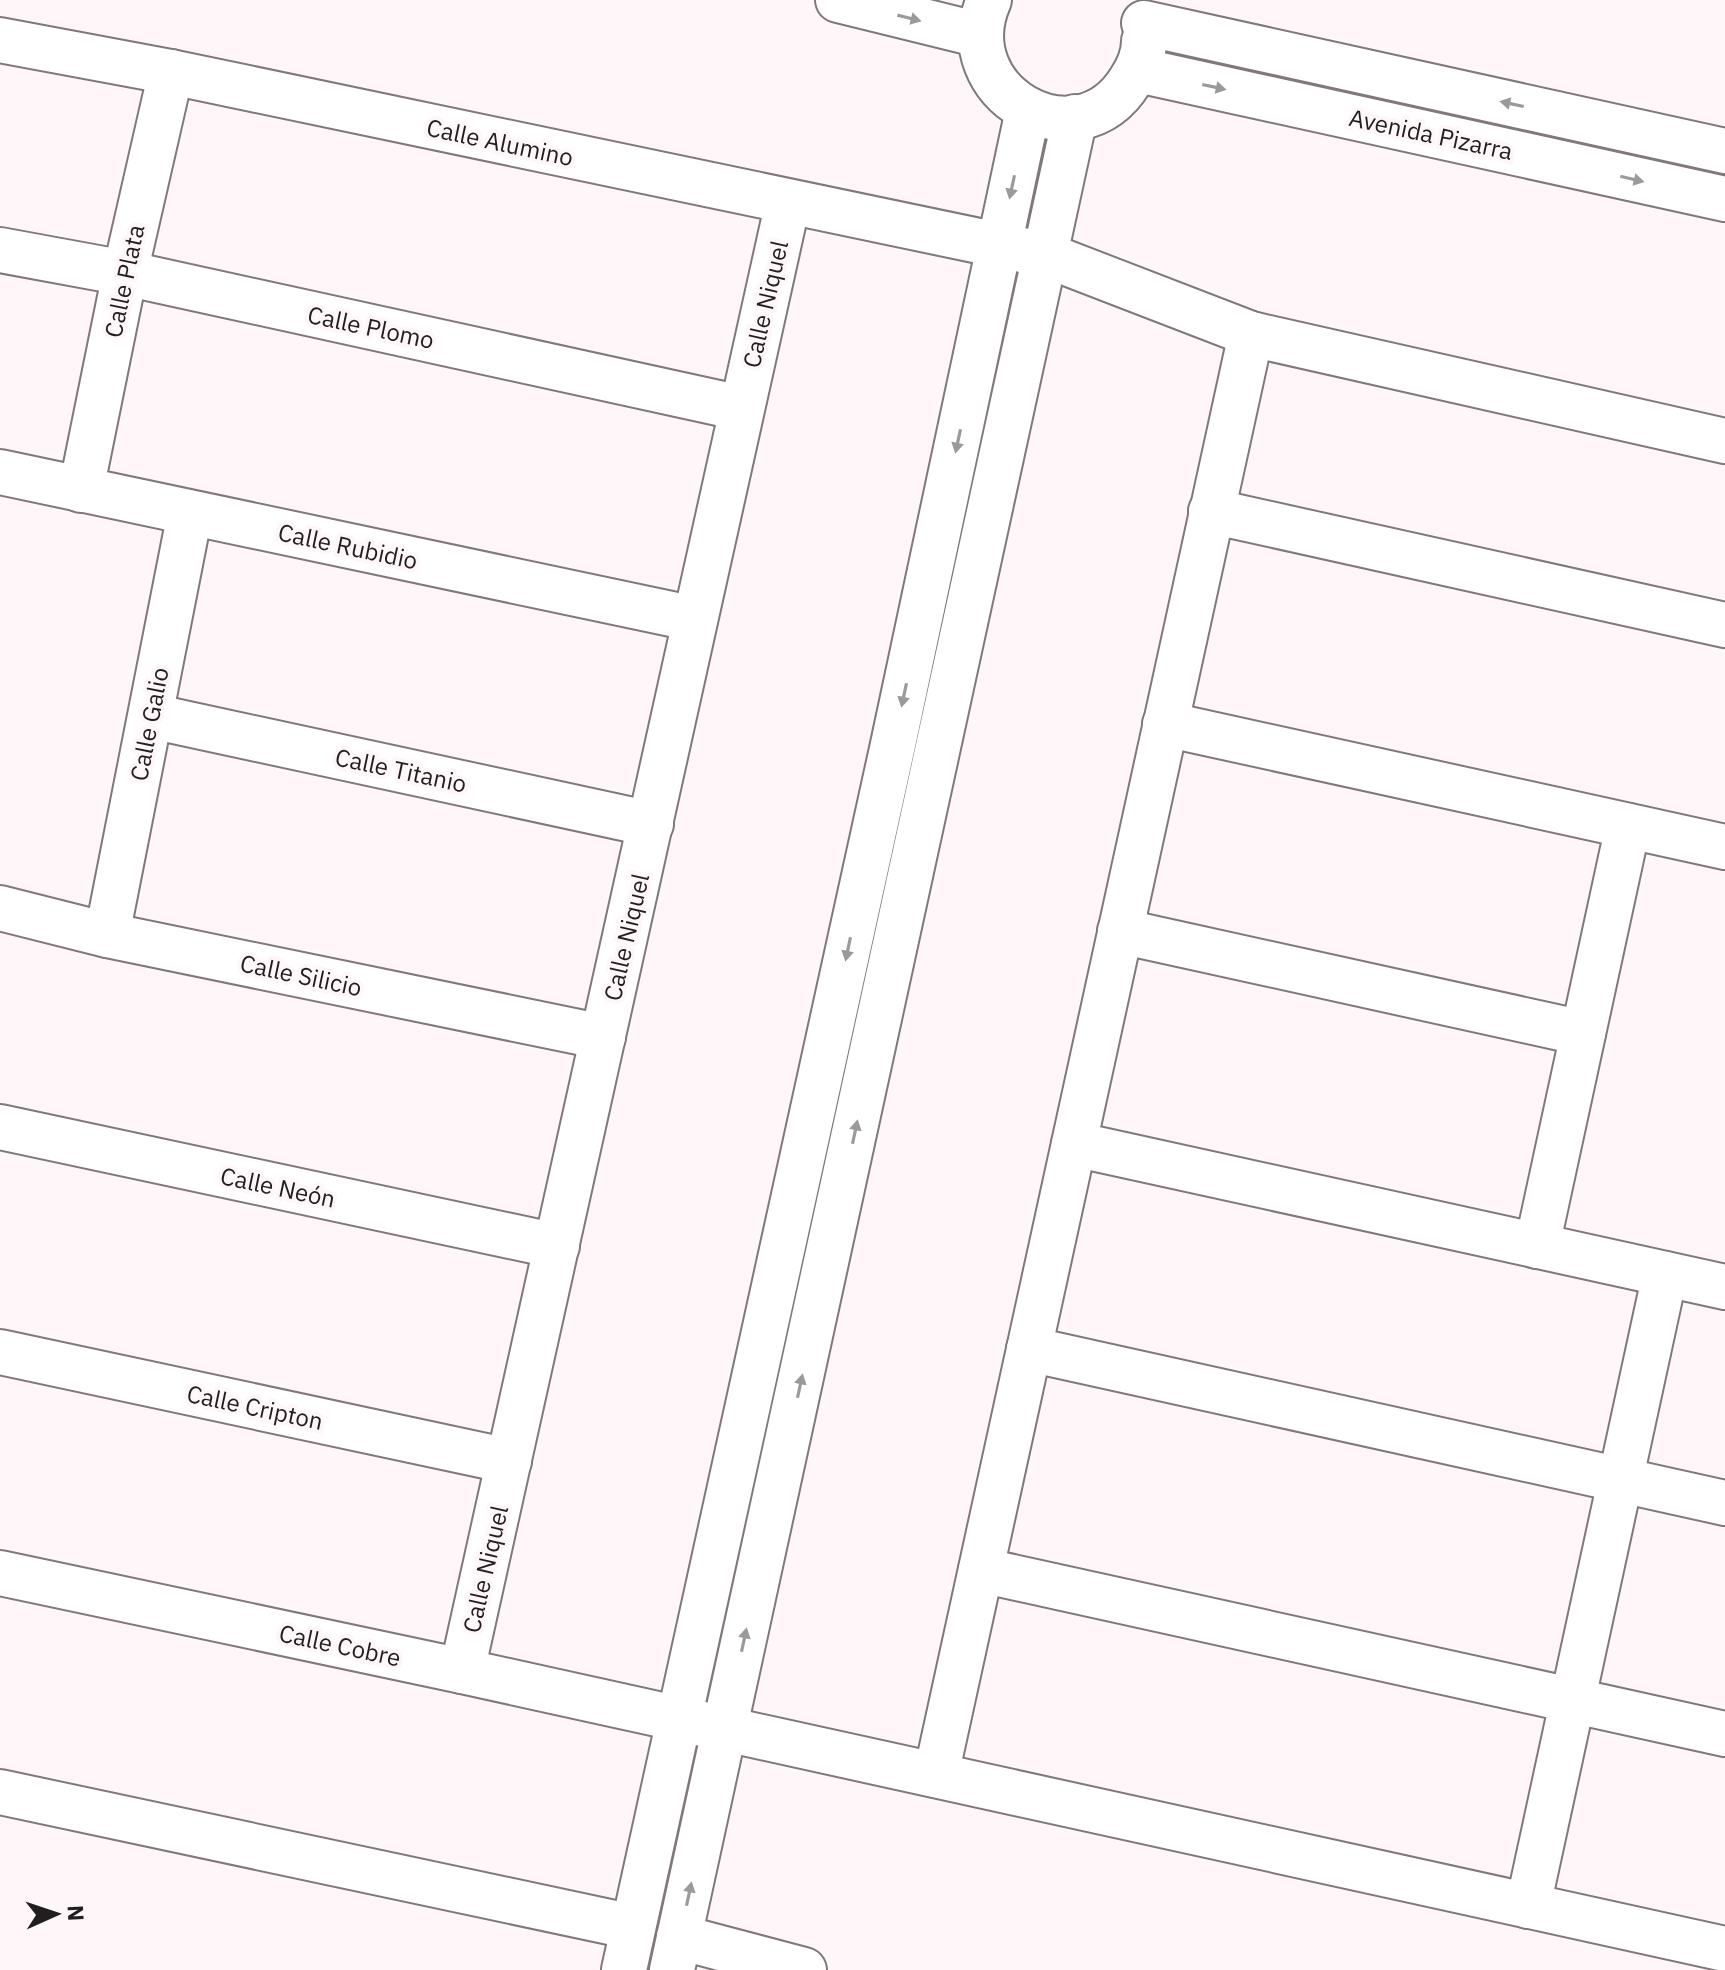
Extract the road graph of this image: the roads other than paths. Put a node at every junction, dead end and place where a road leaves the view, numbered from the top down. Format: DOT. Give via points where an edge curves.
graph roads {
  1 [pos="838,0"];
  2 [pos="1140,12"];
  3 [pos="985,18"];
  4 [pos="0,40"];
  5 [pos="1138,70"];
  6 [pos="171,72"];
  7 [pos="1028,110"];
  8 [pos="1075,117"];
  9 [pos="1578,119"];
  10 [pos="1725,151"];
  11 [pos="1567,164"];
  12 [pos="1725,199"];
  13 [pos="788,202"];
  14 [pos="1000,245"];
  15 [pos="0,250"];
  16 [pos="1046,255"];
  17 [pos="125,273"];
  18 [pos="1251,334"];
  19 [pos="741,408"];
  20 [pos="1725,441"];
  21 [pos="0,472"];
  22 [pos="81,490"];
  23 [pos="1211,511"];
  24 [pos="190,513"];
  25 [pos="695,619"];
  26 [pos="1725,625"];
  27 [pos="151,716"];
  28 [pos="1165,724"];
  29 [pos="894,740"];
  30 [pos="938,750"];
  31 [pos="651,824"];
  32 [pos="1628,826"];
  33 [pos="1725,847"];
  34 [pos="0,908"];
  35 [pos="1120,931"];
  36 [pos="107,935"];
  37 [pos="1583,1033"];
  38 [pos="603,1037"];
  39 [pos="0,1127"];
  40 [pos="1074,1144"];
  41 [pos="789,1216"];
  42 [pos="834,1226"];
  43 [pos="557,1246"];
  44 [pos="1537,1246"];
  45 [pos="1665,1274"];
  46 [pos="1725,1287"];
  47 [pos="1029,1349"];
  48 [pos="0,1352"];
  49 [pos="509,1461"];
  50 [pos="1620,1480"];
  51 [pos="1725,1503"];
  52 [pos="981,1570"];
  53 [pos="0,1573"];
  54 [pos="462,1671"];
  55 [pos="1573,1700"];
  56 [pos="679,1719"];
  57 [pos="725,1729"];
  58 [pos="1725,1734"];
  59 [pos="936,1775"];
  60 [pos="0,1792"];
  61 [pos="1528,1906"];
  62 [pos="633,1927"];
  63 [pos="1725,1949"];
  64 [pos="676,1954"];
  65 [pos="624,1970"];
  66 [pos="804,1970"];
  1 -- 3 [label="street, one-way"];
  2 -- 5 [label="street" via="1144,51"];
  9 -- 2 [label="street, Avenida Pizarra, one-way"];
  3 -- 7 [label="street" via="983,60 1006,96"];
  4 -- 6 [label="street, Calle Alumino"];
  5 -- 8 [label="street" via="1107,105"];
  5 -- 11 [label="street, Avenida Pizarra, one-way"];
  6 -- 13 [label="street, Calle Alumino"];
  6 -- 17 [label="street, Calle Plata"];
  7 -- 8 [label="street"];
  7 -- 14 [label="street, one-way"];
  8 -- 16 [label="street"];
  9 -- 10 [label="street, Avenida Pizarra"];
  9 -- 11 [label="street"];
  11 -- 12 [label="street, Avenida Pizarra, one-way"];
  13 -- 14 [label="street, Calle Alumino"];
  13 -- 19 [label="street, Calle Niquel"];
  14 -- 16 [label="street, Calle Alumino"];
  14 -- 29 [label="street, one-way"];
  15 -- 17 [label="street, Calle Plomo"];
  16 -- 18 [label="street, Calle Alumino"];
  16 -- 30 [label="street"];
  17 -- 19 [label="street, Calle Plomo"];
  17 -- 22 [label="street, Calle Plata"];
  18 -- 20 [label="street, Calle Alumino"];
  18 -- 23 [label="street"];
  19 -- 25 [label="street, Calle Niquel"];
  21 -- 22 [label="street, Calle Rubidio"];
  22 -- 24 [label="street, Calle Rubidio"];
  23 -- 26 [label="street"];
  23 -- 28 [label="street"];
  24 -- 25 [label="street, Calle Rubidio"];
  24 -- 27 [label="street, Calle Galio"];
  25 -- 31 [label="street, Calle Niquel"];
  27 -- 31 [label="street, Calle Titanio"];
  27 -- 36 [label="street, Calle Galio"];
  28 -- 32 [label="street"];
  28 -- 35 [label="street"];
  29 -- 30 [label="street"];
  29 -- 41 [label="street, one-way"];
  42 -- 30 [label="street, one-way"];
  31 -- 38 [label="street, Calle Niquel"];
  32 -- 33 [label="street"];
  32 -- 37 [label="street"];
  34 -- 36 [label="street, Calle Silicio"];
  35 -- 37 [label="street"];
  35 -- 40 [label="street"];
  36 -- 38 [label="street, Calle Silicio"];
  37 -- 44 [label="street"];
  38 -- 43 [label="street, Calle Niquel"];
  39 -- 43 [label="street, Calle Neón"];
  40 -- 44 [label="street"];
  40 -- 47 [label="street"];
  41 -- 42 [label="street"];
  41 -- 56 [label="street"];
  57 -- 42 [label="street, one-way"];
  43 -- 49 [label="street, Calle Niquel"];
  44 -- 45 [label="street"];
  45 -- 46 [label="street"];
  45 -- 50 [label="street"];
  47 -- 50 [label="street"];
  47 -- 52 [label="street"];
  48 -- 49 [label="street, Calle Cripton"];
  49 -- 54 [label="street, Calle Niquel"];
  50 -- 51 [label="street"];
  50 -- 55 [label="street"];
  52 -- 55 [label="street"];
  52 -- 59 [label="street"];
  53 -- 54 [label="street, Calle Cobre"];
  54 -- 56 [label="street, Calle Cobre"];
  55 -- 58 [label="street"];
  55 -- 61 [label="street"];
  56 -- 57 [label="street, Calle Cobre"];
  56 -- 62 [label="street"];
  57 -- 59 [label="street, Calle Cobre"];
  64 -- 57 [label="street, one-way"];
  59 -- 61 [label="street, Calle Cobre"];
  60 -- 62 [label="street"];
  61 -- 63 [label="street, Calle Cobre"];
  62 -- 65 [label="street"];
  64 -- 66 [label="street"];
}
